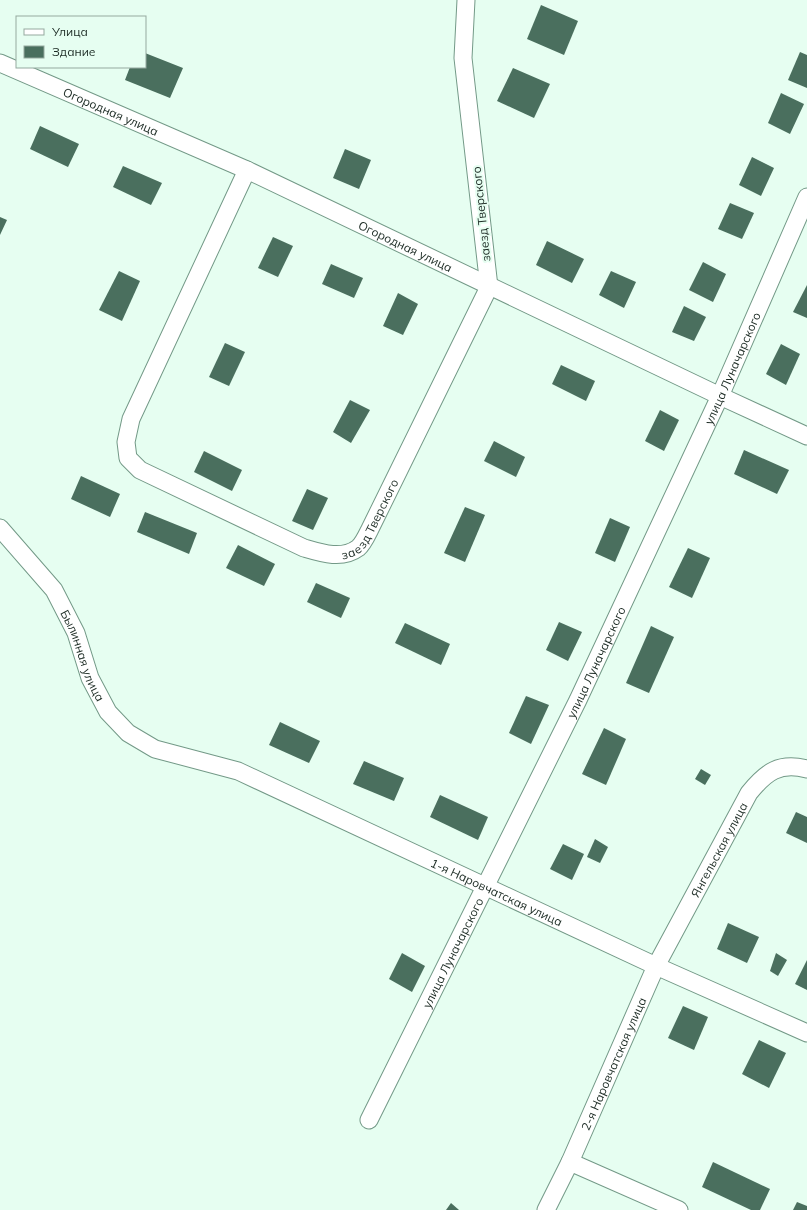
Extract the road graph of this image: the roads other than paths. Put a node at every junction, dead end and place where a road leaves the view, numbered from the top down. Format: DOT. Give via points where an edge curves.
graph roads {
  1 [pos="466,0"];
  2 [pos="0,63"];
  3 [pos="247,170"];
  4 [pos="807,197"];
  5 [pos="489,287"];
  6 [pos="720,396"];
  7 [pos="807,436"];
  8 [pos="0,528"];
  9 [pos="185,758"];
  10 [pos="807,769"];
  11 [pos="485,885"];
  12 [pos="656,966"];
  13 [pos="807,1033"];
  14 [pos="369,1120"];
  15 [pos="570,1162"];
  16 [pos="546,1210"];
  17 [pos="679,1210"];
  1 -- 5 [label="street, заезд Тверского" via="463,58"];
  2 -- 3 [label="street, Огородная улица"];
  3 -- 5 [label="street, Огородная улица"];
  3 -- 5 [label="street, заезд Тверского" via="131,419 126,442 128,458 140,470 304,548 326,555 343,554 358,548 370,530"];
  4 -- 6 [label="street, улица Луначарского"];
  5 -- 6 [label="street, Огородная улица"];
  6 -- 7 [label="street, Огородная улица"];
  6 -- 11 [label="street, улица Луначарского" via="578,700"];
  8 -- 9 [label="street, Былинная улица" via="54,590 76,633 90,678 108,712 128,733 155,749"];
  9 -- 11 [label="street, 1-я Наровчатская улица" via="238,771"];
  10 -- 12 [label="street, Янгельская улица" via="787,766 771,771 749,793"];
  11 -- 12 [label="street, 1-я Наровчатская улица"];
  11 -- 14 [label="street, улица Луначарского"];
  12 -- 13 [label="street, 1-я Наровчатская улица"];
  12 -- 15 [label="street, 2-я Наровчатская улица"];
  15 -- 16 [label="street, 2-я Наровчатская улица"];
  15 -- 17 [label="street"];
}
